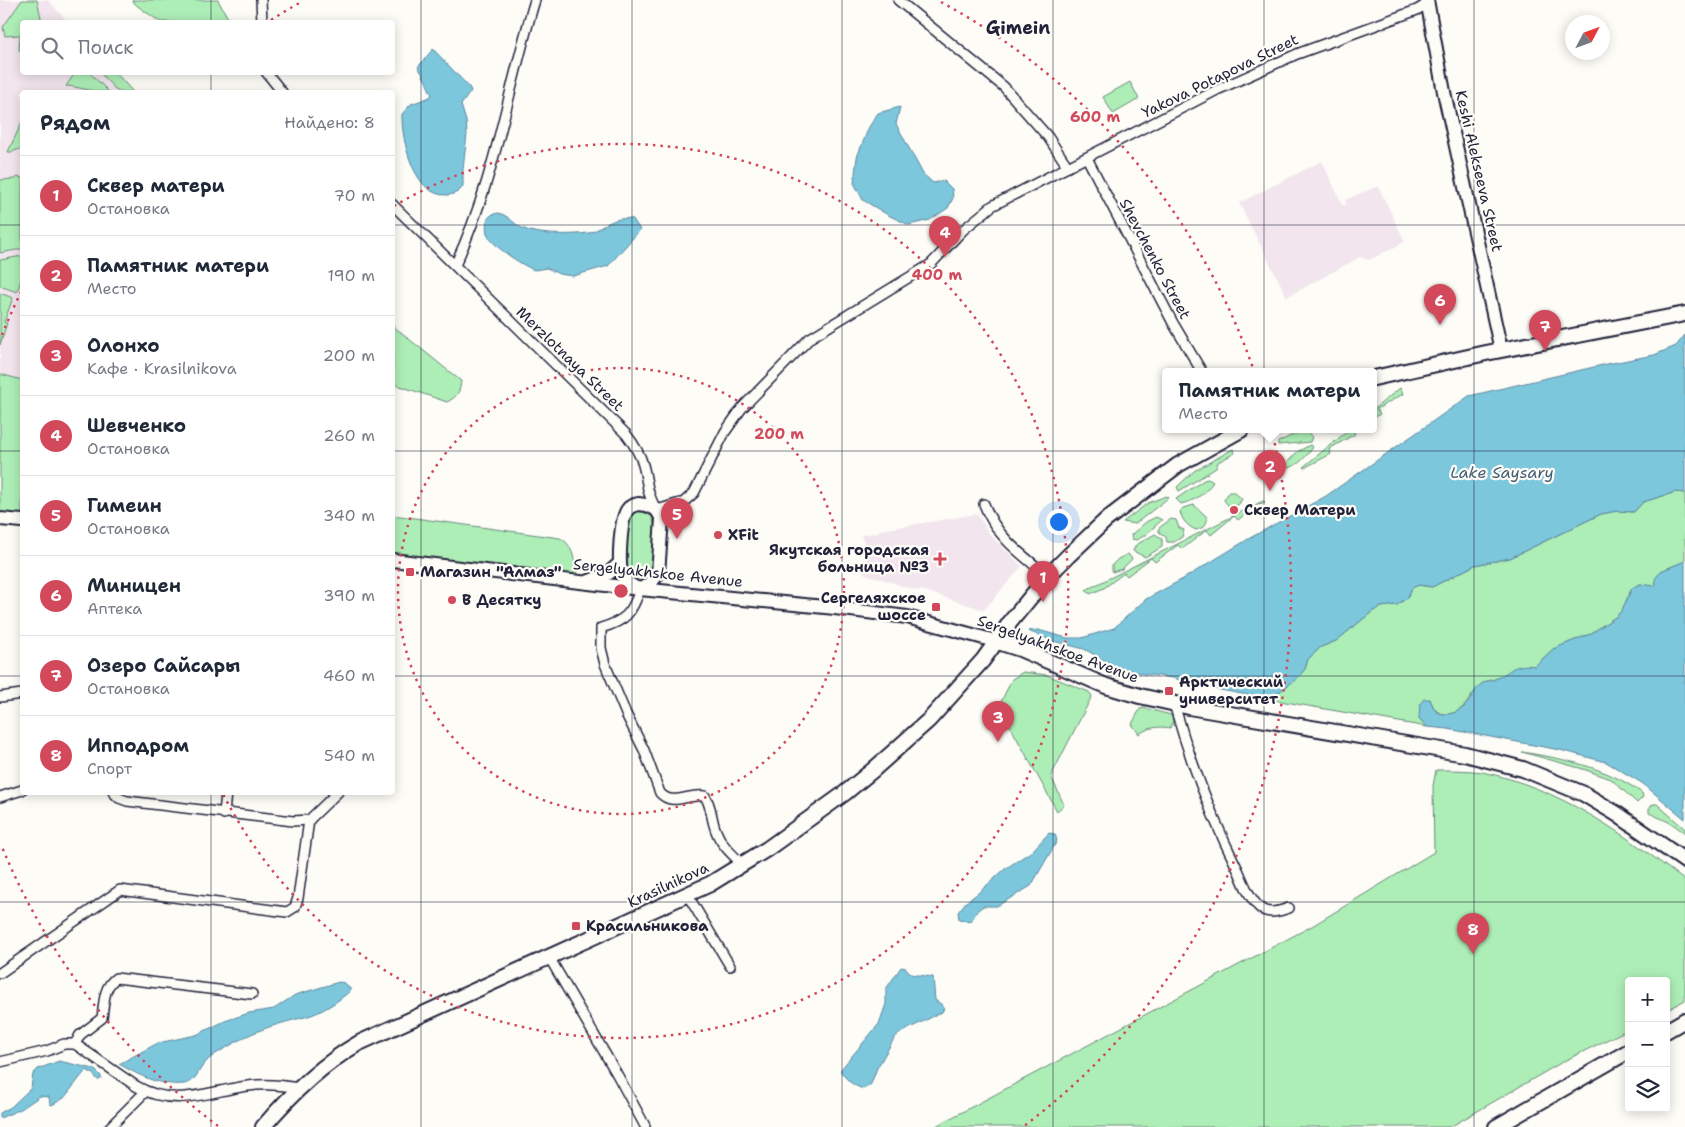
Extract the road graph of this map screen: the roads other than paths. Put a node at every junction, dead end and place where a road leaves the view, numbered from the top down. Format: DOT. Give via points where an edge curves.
graph roads {
  1 [pos="261,0"];
  2 [pos="535,0"];
  3 [pos="898,0"];
  4 [pos="1427,2"];
  5 [pos="262,20"];
  6 [pos="268,75"];
  7 [pos="280,90"];
  8 [pos="1087,158"];
  9 [pos="1068,167"];
  10 [pos="395,207"];
  11 [pos="454,265"];
  12 [pos="1685,314"];
  13 [pos="1501,350"];
  14 [pos="1200,368"];
  15 [pos="1377,377"];
  16 [pos="1233,433"];
  17 [pos="646,484"];
  18 [pos="642,504"];
  19 [pos="984,504"];
  20 [pos="660,514"];
  21 [pos="0,519"];
  22 [pos="20,521"];
  23 [pos="395,560"];
  24 [pos="620,563"];
  25 [pos="658,574"];
  26 [pos="1048,576"];
  27 [pos="585,583"];
  28 [pos="640,589"];
  29 [pos="682,593"];
  30 [pos="995,641"];
  31 [pos="20,694"];
  32 [pos="0,697"];
  33 [pos="1174,704"];
  34 [pos="20,791"];
  35 [pos="116,795"];
  36 [pos="226,795"];
  37 [pos="335,795"];
  38 [pos="0,797"];
  39 [pos="224,814"];
  40 [pos="309,820"];
  41 [pos="1685,861"];
  42 [pos="743,865"];
  43 [pos="688,894"];
  44 [pos="1289,908"];
  45 [pos="549,957"];
  46 [pos="730,966"];
  47 [pos="0,973"];
  48 [pos="252,994"];
  49 [pos="1685,1020"];
  50 [pos="1670,1029"];
  51 [pos="75,1044"];
  52 [pos="1625,1053"];
  53 [pos="0,1062"];
  54 [pos="298,1088"];
  55 [pos="145,1092"];
  56 [pos="645,1126"];
  57 [pos="110,1127"];
  58 [pos="262,1127"];
  59 [pos="1496,1127"];
  1 -- 5 [label="street"];
  2 -- 11 [label="street" via="485,189"];
  3 -- 9 [label="street" via="1004,87 1048,136"];
  4 -- 8 [label="street, Yakova Potapova Street" via="1417,10 1288,58 1218,90"];
  4 -- 13 [label="main road, Keshi Alekseeva Street"];
  6 -- 7 [label="street"];
  8 -- 9 [label="street, Yakova Potapova Street"];
  8 -- 14 [label="street, Shevchenko Street"];
  9 -- 20 [label="street, Yakova Potapova Street" via="992,206 963,230 931,264 810,338 742,408 725,432 694,493 683,503"];
  10 -- 11 [label="street, Merzlotnaya Street"];
  11 -- 17 [label="street, Merzlotnaya Street" via="626,434 638,452"];
  12 -- 13 [label="main road"];
  13 -- 15 [label="main road"];
  16 -- 26 [label="main road, Krasilnikova" via="1178,465 1106,520"];
  17 -- 18 [label="street"];
  17 -- 20 [label="street" via="650,500"];
  18 -- 20 [label="main road"];
  18 -- 24 [label="main road" via="628,509 624,518"];
  19 -- 26 [label="street" via="989,518 1004,539"];
  20 -- 25 [label="main road"];
  21 -- 22 [label="main road"];
  23 -- 27 [label="main road, Sergelyakhskoe Avenue"];
  24 -- 27 [label="main road" via="609,573"];
  24 -- 28 [label="main road" via="626,582"];
  25 -- 28 [label="main road" via="650,584"];
  25 -- 29 [label="main road"];
  26 -- 30 [label="main road, Krasilnikova"];
  27 -- 28 [label="main road, Sergelyakhskoe Avenue"];
  28 -- 29 [label="main road, Sergelyakhskoe Avenue"];
  28 -- 42 [label="street" via="630,613 601,628 605,664 660,793 672,800 704,796 716,831 726,848"];
  29 -- 30 [label="main road, Sergelyakhskoe Avenue" via="907,617"];
  30 -- 33 [label="main road, Sergelyakhskoe Avenue" via="1106,686"];
  30 -- 42 [label="main road, Krasilnikova" via="983,660 929,720 873,770"];
  31 -- 32 [label="street"];
  33 -- 41 [label="main road, Sergelyakhskoe Avenue" via="1465,754 1523,768 1584,794"];
  33 -- 44 [label="street" via="1210,806 1253,900 1262,909 1276,912"];
  34 -- 38 [label="street"];
  35 -- 39 [label="street" via="127,801"];
  36 -- 39 [label="street"];
  37 -- 40 [label="street"];
  39 -- 40 [label="street"];
  40 -- 47 [label="street" via="298,898 295,907 287,912 120,890"];
  42 -- 43 [label="main road, Krasilnikova"];
  43 -- 45 [label="main road, Krasilnikova"];
  43 -- 46 [label="street"];
  45 -- 54 [label="main road, Krasilnikova" via="372,1036 324,1066"];
  45 -- 56 [label="street"];
  48 -- 51 [label="street" via="116,978 106,991 102,1018 80,1035"];
  49 -- 50 [label="main road"];
  51 -- 53 [label="street" via="64,1044"];
  51 -- 55 [label="street"];
  52 -- 59 [label="main road"];
  54 -- 55 [label="street" via="258,1084 180,1098"];
  54 -- 58 [label="main road, Krasilnikova"];
  55 -- 57 [label="street"];
}
